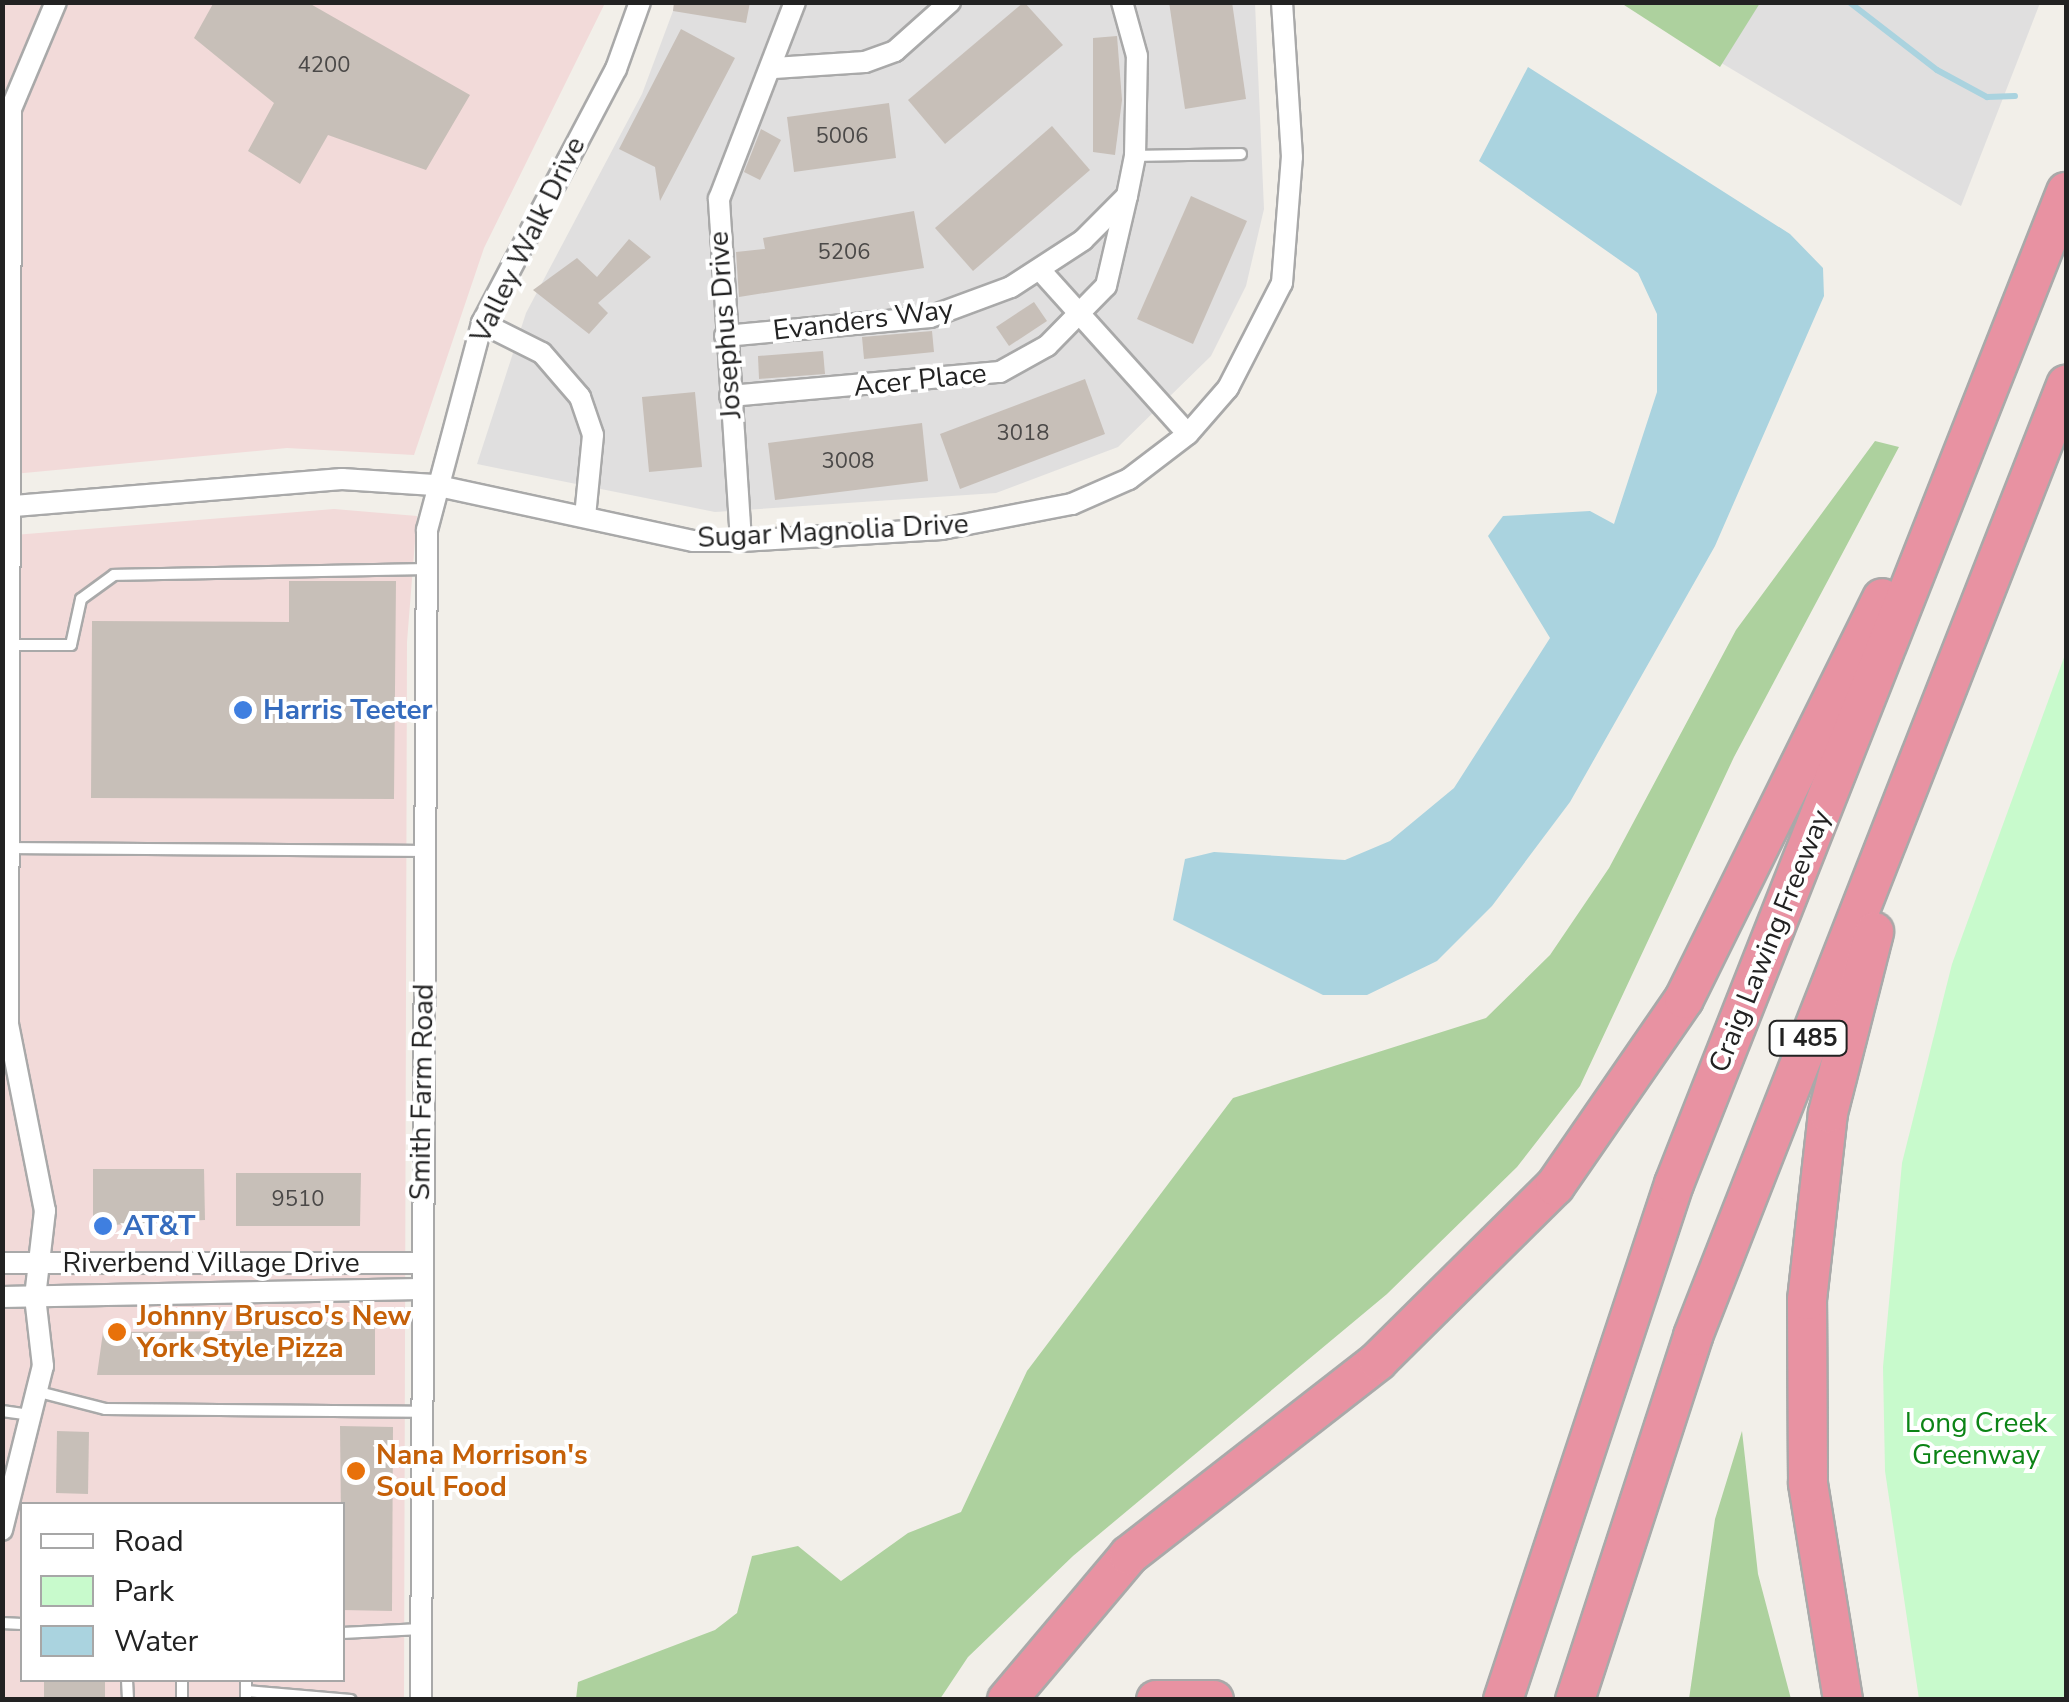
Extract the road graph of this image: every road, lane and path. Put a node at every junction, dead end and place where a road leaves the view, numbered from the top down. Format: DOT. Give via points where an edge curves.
graph roads {
  1 [pos="56,2"];
  2 [pos="640,2"];
  3 [pos="794,2"];
  4 [pos="1122,2"];
  5 [pos="1282,2"];
  6 [pos="945,4"];
  7 [pos="774,68"];
  8 [pos="1241,154"];
  9 [pos="1135,156"];
  10 [pos="2066,192"];
  11 [pos="1127,196"];
  12 [pos="1042,272"];
  13 [pos="1081,318"];
  14 [pos="482,324"];
  15 [pos="7,334"];
  16 [pos="725,336"];
  17 [pos="2066,385"];
  18 [pos="730,396"];
  19 [pos="1188,434"];
  20 [pos="1957,465"];
  21 [pos="434,485"];
  22 [pos="7,507"];
  23 [pos="584,516"];
  24 [pos="741,541"];
  25 [pos="423,569"];
  26 [pos="1975,618"];
  27 [pos="12,644"];
  28 [pos="8,848"];
  29 [pos="426,850"];
  30 [pos="38,1262"];
  31 [pos="2,1263"];
  32 [pos="420,1264"];
  33 [pos="420,1288"];
  34 [pos="2,1298"];
  35 [pos="35,1298"];
  36 [pos="39,1392"];
  37 [pos="2,1411"];
  38 [pos="418,1412"];
  39 [pos="30,1414"];
  40 [pos="8,1475"];
  41 [pos="2,1530"];
  42 [pos="421,1629"];
  43 [pos="345,1633"];
  44 [pos="246,1690"];
  45 [pos="351,1700"];
  46 [pos="422,1700"];
  47 [pos="1007,1700"];
  48 [pos="1156,1700"];
  49 [pos="1214,1700"];
  50 [pos="1503,1700"];
  51 [pos="1576,1700"];
  52 [pos="1842,1700"];
  1 -- 15 [label="street" via="11,109"];
  2 -- 14 [label="street, Valley Walk Drive" via="616,69"];
  3 -- 7 [label="street, Josephus Drive"];
  4 -- 9 [label="street" via="1138,56"];
  5 -- 19 [label="street, Sugar Magnolia Drive" via="1292,158 1282,283 1228,388"];
  6 -- 7 [label="street" via="895,51 865,62"];
  7 -- 16 [label="street, Josephus Drive" via="719,200"];
  8 -- 9 [label="lane"];
  9 -- 11 [label="street"];
  10 -- 20 [label="highway, Craig Lawing Freeway / I 485"];
  11 -- 12 [label="street, Evanders Way"];
  11 -- 13 [label="street, Acer Place" via="1110,274"];
  12 -- 13 [label="street"];
  12 -- 16 [label="street, Evanders Way" via="930,317"];
  13 -- 18 [label="street, Acer Place" via="1000,372"];
  13 -- 19 [label="street"];
  14 -- 21 [label="street, Valley Walk Drive"];
  14 -- 23 [label="street" via="542,353 580,398 593,435"];
  15 -- 22 [label="street"];
  16 -- 18 [label="street, Josephus Drive"];
  17 -- 26 [label="highway, I 485"];
  18 -- 24 [label="street, Josephus Drive"];
  19 -- 24 [label="street, Sugar Magnolia Drive" via="1130,478 1014,520"];
  20 -- 47 [label="highway" via="1684,999 1598,1133 1425,1320 1129,1555"];
  20 -- 50 [label="highway, Craig Lawing Freeway / I 485" via="1655,1236"];
  21 -- 22 [label="street, Sugar Magnolia Drive" via="285,479"];
  21 -- 23 [label="street, Sugar Magnolia Drive"];
  21 -- 25 [label="street, Smith Farm Road"];
  22 -- 27 [label="street"];
  23 -- 24 [label="street, Sugar Magnolia Drive"];
  25 -- 27 [label="lane" via="114,575 82,599 71,646"];
  25 -- 29 [label="street, Smith Farm Road"];
  26 -- 51 [label="highway, I 485" via="1686,1354"];
  26 -- 52 [label="highway" via="1866,954 1812,1228 1808,1483"];
  27 -- 28 [label="street"];
  28 -- 29 [label="lane"];
  28 -- 30 [label="street" via="8,1024 45,1190"];
  29 -- 32 [label="street, Smith Farm Road"];
  30 -- 31 [label="street, Riverbend Village Drive"];
  30 -- 32 [label="street, Riverbend Village Drive"];
  30 -- 35 [label="street"];
  32 -- 33 [label="street, Smith Farm Road"];
  33 -- 35 [label="street, Riverbend Village Drive"];
  33 -- 38 [label="street, Smith Farm Road"];
  34 -- 35 [label="street, Riverbend Village Drive"];
  35 -- 36 [label="street"];
  36 -- 38 [label="lane" via="104,1409"];
  36 -- 39 [label="street"];
  37 -- 39 [label="lane"];
  38 -- 42 [label="street, Smith Farm Road"];
  39 -- 40 [label="street"];
  40 -- 41 [label="street"];
  42 -- 43 [label="lane"];
  42 -- 46 [label="street, Smith Farm Road"];
  44 -- 45 [label="lane"];
  48 -- 49 [label="highway"];
}
